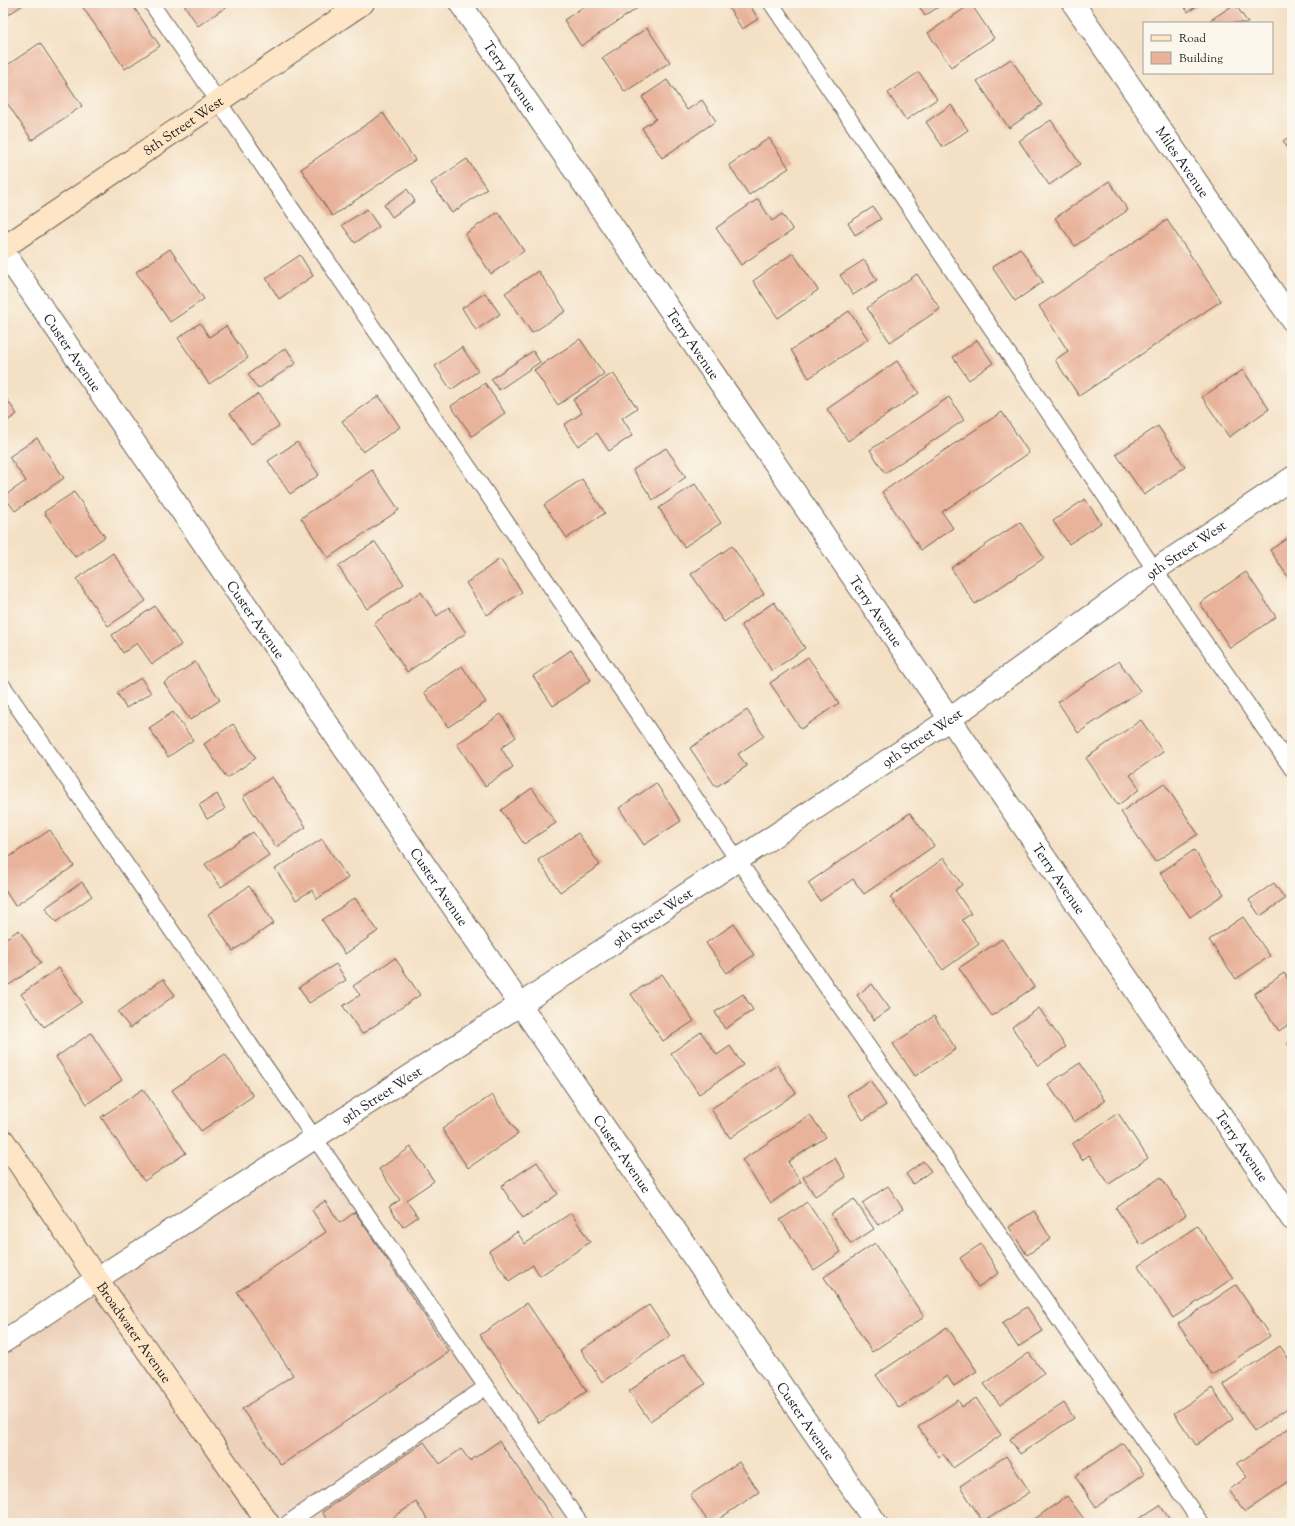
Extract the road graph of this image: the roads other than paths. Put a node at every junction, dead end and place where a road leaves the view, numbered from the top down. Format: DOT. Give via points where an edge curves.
graph roads {
  1 [pos="151,3"];
  2 [pos="363,3"];
  3 [pos="460,3"];
  4 [pos="771,3"];
  5 [pos="1073,3"];
  6 [pos="218,101"];
  7 [pos="3,250"];
  8 [pos="1292,320"];
  9 [pos="1292,478"];
  10 [pos="1155,570"];
  11 [pos="3,686"];
  12 [pos="950,719"];
  13 [pos="1292,768"];
  14 [pos="737,859"];
  15 [pos="521,1004"];
  16 [pos="314,1138"];
  17 [pos="3,1140"];
  18 [pos="1292,1219"];
  19 [pos="97,1279"];
  20 [pos="3,1342"];
  21 [pos="486,1387"];
  22 [pos="268,1523"];
  23 [pos="288,1523"];
  24 [pos="580,1523"];
  25 [pos="876,1523"];
  26 [pos="1201,1523"];
  1 -- 6 [label="lane"];
  2 -- 6 [label="main road, 8th Street West"];
  3 -- 12 [label="street, Terry Avenue"];
  4 -- 10 [label="lane"];
  5 -- 8 [label="street, Miles Avenue"];
  6 -- 7 [label="main road, 8th Street West"];
  6 -- 14 [label="lane"];
  7 -- 15 [label="street, Custer Avenue"];
  9 -- 10 [label="street, 9th Street West"];
  10 -- 12 [label="street, 9th Street West"];
  10 -- 13 [label="lane"];
  11 -- 16 [label="lane"];
  12 -- 14 [label="street, 9th Street West"];
  12 -- 18 [label="street, Terry Avenue"];
  14 -- 15 [label="street, 9th Street West"];
  14 -- 26 [label="lane"];
  15 -- 16 [label="street, 9th Street West"];
  15 -- 25 [label="street, Custer Avenue"];
  16 -- 19 [label="street, 9th Street West"];
  16 -- 21 [label="lane"];
  17 -- 19 [label="main road, Broadwater Avenue"];
  19 -- 20 [label="street, 9th Street West"];
  19 -- 22 [label="main road, Broadwater Avenue"];
  21 -- 23 [label="lane"];
  21 -- 24 [label="lane"];
}
